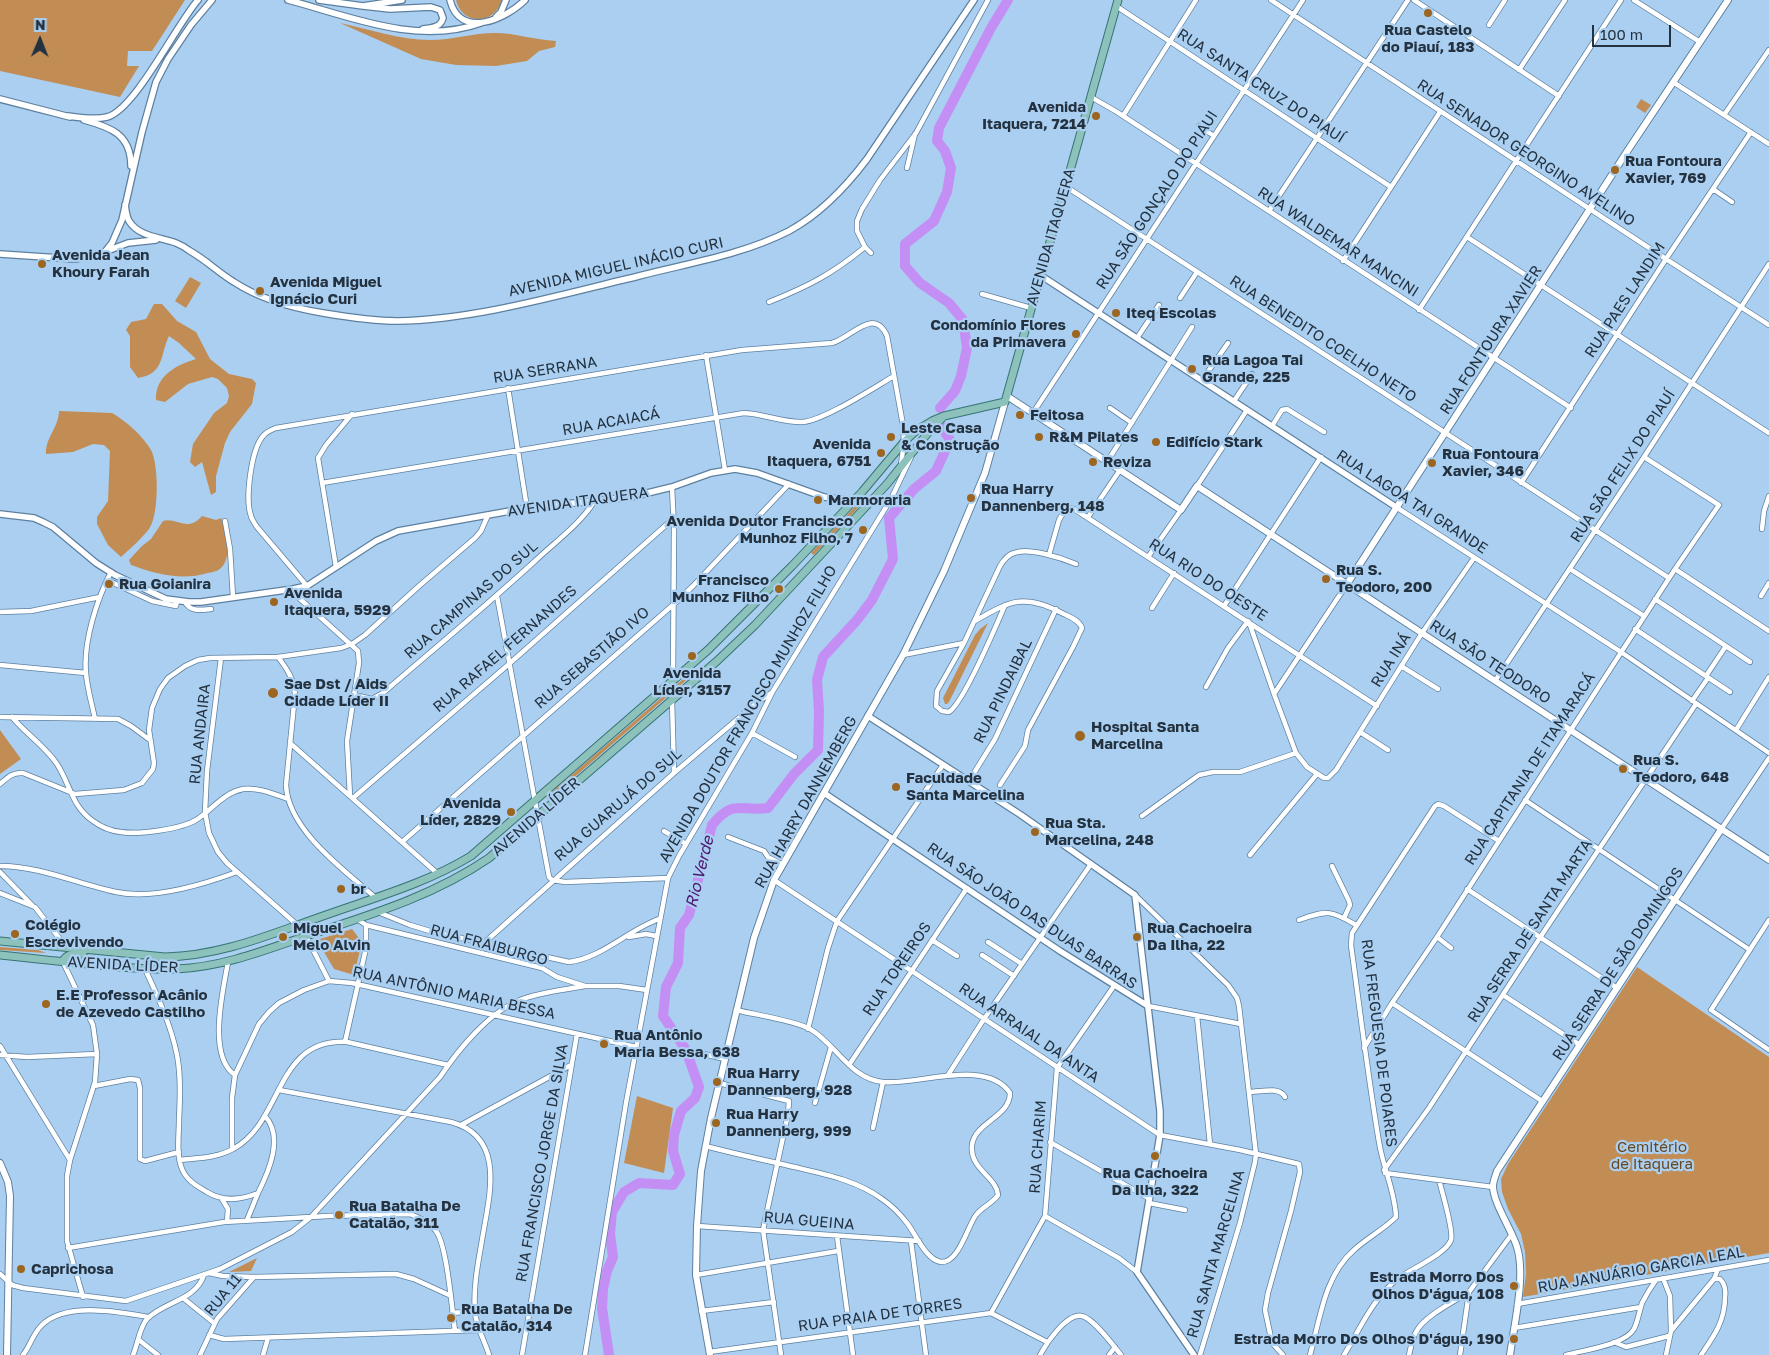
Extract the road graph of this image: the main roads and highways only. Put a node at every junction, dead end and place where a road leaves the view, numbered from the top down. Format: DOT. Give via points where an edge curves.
graph roads {
  1 [pos="1728,0"];
  2 [pos="1116,2"];
  3 [pos="1006,399"];
  4 [pos="944,416"];
  5 [pos="1347,584"];
  6 [pos="1722,828"];
  7 [pos="1769,860"];
  8 [pos="0,942"];
  9 [pos="125,954"];
  10 [pos="0,955"];
  11 [pos="63,962"];
  12 [pos="0,1163"];
  13 [pos="710,1353"];
  14 [pos="7,1355"];
  15 [pos="1510,1355"];
  1 -- 5 [label="main road, RUA FONTOURA XAVIER"];
  2 -- 3 [label="main road, AVENIDA ITAQUERA"];
  3 -- 4 [label="main road"];
  3 -- 5 [label="main road, RUA SÃO TEODORO" via="1033,413 1181,510 1197,486"];
  3 -- 13 [label="main road, RUA HARRY DANNEMBERG" via="972,508 944,571 903,655 774,880 750,951 700,1179 696,1276"];
  4 -- 9 [label="main road, AVENIDA LÍDER" via="924,424 907,440 854,501 708,650 471,856 438,874 249,943 183,957"];
  4 -- 11 [label="main road, AVENIDA LÍDER" via="772,608 717,661 489,858 466,874 357,920 228,962 178,969 145,969"];
  5 -- 6 [label="main road, RUA SÃO TEODORO"];
  6 -- 7 [label="main road, RUA SÃO TEODORO"];
  6 -- 15 [label="main road, RUA SERRA DE SÃO DOMINGOS" via="1501,1163 1493,1187 1517,1245 1520,1262 1518,1304"];
  8 -- 9 [label="main road, AVENIDA LÍDER"];
  9 -- 11 [label="main road" via="74,954 66,956"];
  10 -- 11 [label="main road, AVENIDA LÍDER"];
  12 -- 14 [label="main road" via="10,1196"];
}
